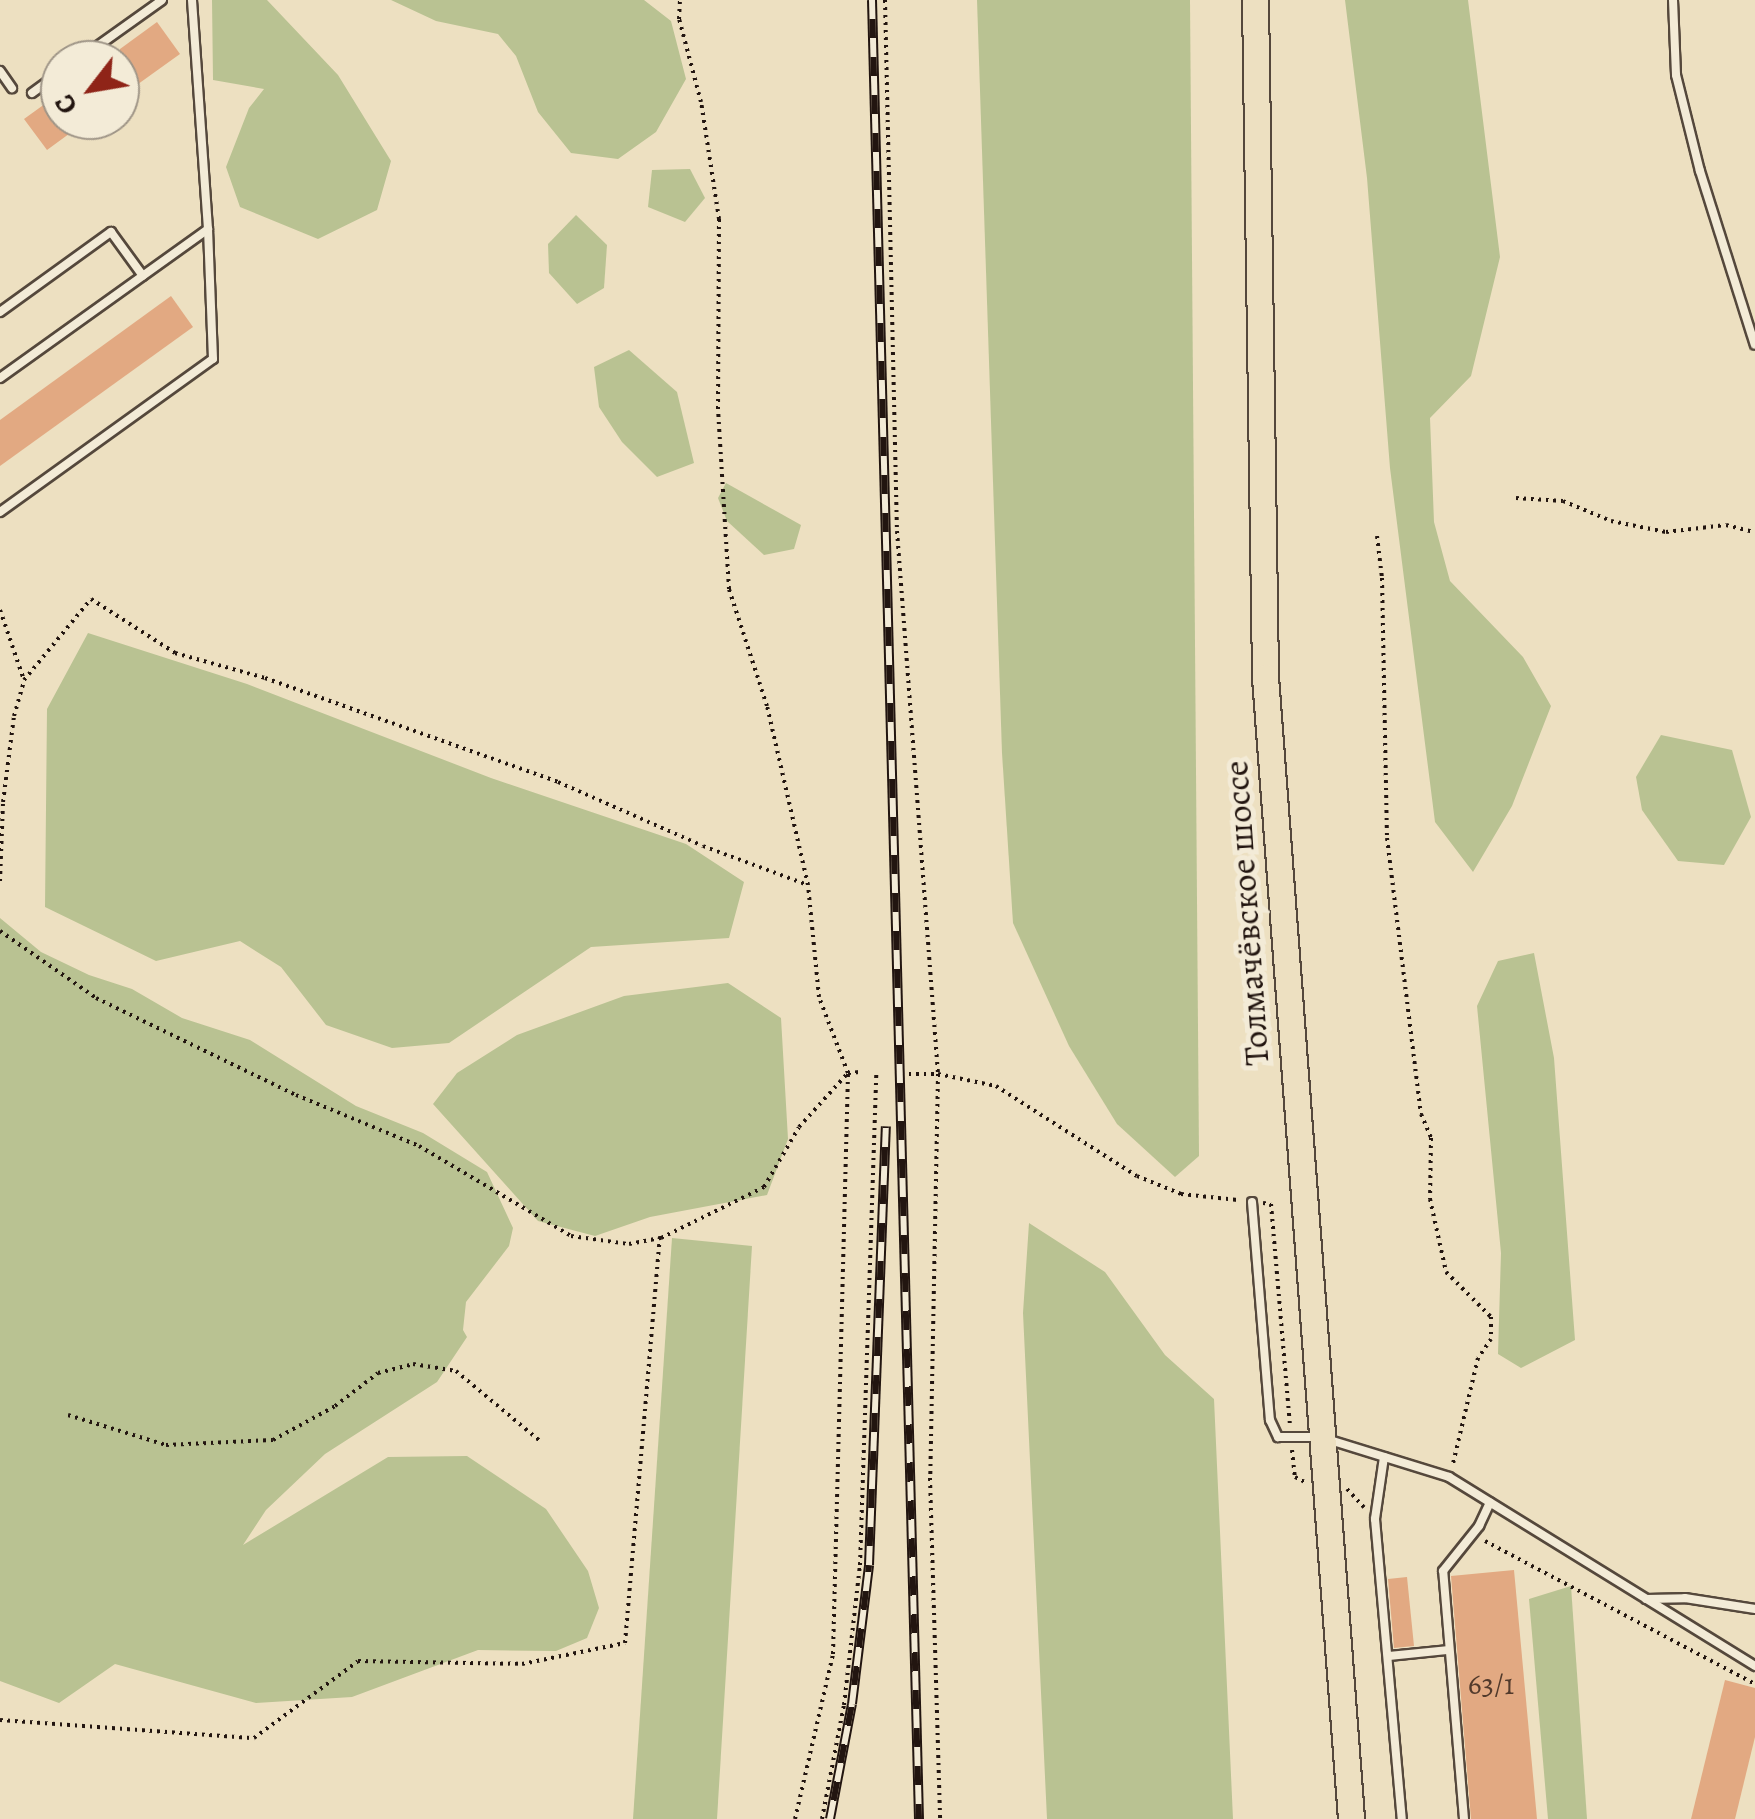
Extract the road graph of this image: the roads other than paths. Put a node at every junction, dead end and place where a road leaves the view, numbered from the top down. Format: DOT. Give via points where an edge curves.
graph roads {
  1 [pos="162,0"];
  2 [pos="192,0"];
  3 [pos="1255,0"];
  4 [pos="1673,0"];
  5 [pos="106,40"];
  6 [pos="0,71"];
  7 [pos="40,86"];
  8 [pos="12,88"];
  9 [pos="32,92"];
  10 [pos="208,229"];
  11 [pos="142,276"];
  12 [pos="0,312"];
  13 [pos="1755,345"];
  14 [pos="0,378"];
  15 [pos="0,512"];
  16 [pos="1252,1202"];
  17 [pos="1320,1438"];
  18 [pos="1384,1457"];
  19 [pos="1490,1502"];
  20 [pos="1646,1599"];
  21 [pos="1755,1609"];
  22 [pos="1448,1650"];
  23 [pos="1388,1656"];
  24 [pos="1755,1666"];
  25 [pos="1351,1819"];
  26 [pos="1402,1819"];
  27 [pos="1464,1819"];
  1 -- 5 [label="lane"];
  2 -- 10 [label="lane"];
  3 -- 17 [label="main road, Толмачёвское шоссе" via="1265,677"];
  4 -- 13 [label="lane" via="1676,75"];
  6 -- 8 [label="lane"];
  7 -- 9 [label="lane"];
  10 -- 11 [label="lane"];
  10 -- 15 [label="lane" via="212,360"];
  11 -- 12 [label="lane" via="111,232"];
  11 -- 14 [label="lane"];
  16 -- 17 [label="lane" via="1273,1431 1278,1437"];
  17 -- 18 [label="lane"];
  17 -- 25 [label="main road, Толмачёвское шоссе"];
  18 -- 19 [label="lane" via="1450,1477"];
  18 -- 23 [label="lane" via="1375,1519"];
  19 -- 20 [label="lane"];
  19 -- 22 [label="lane" via="1444,1571"];
  20 -- 21 [label="lane"];
  20 -- 24 [label="lane"];
  22 -- 23 [label="lane"];
  22 -- 27 [label="lane"];
  23 -- 26 [label="lane"];
}
